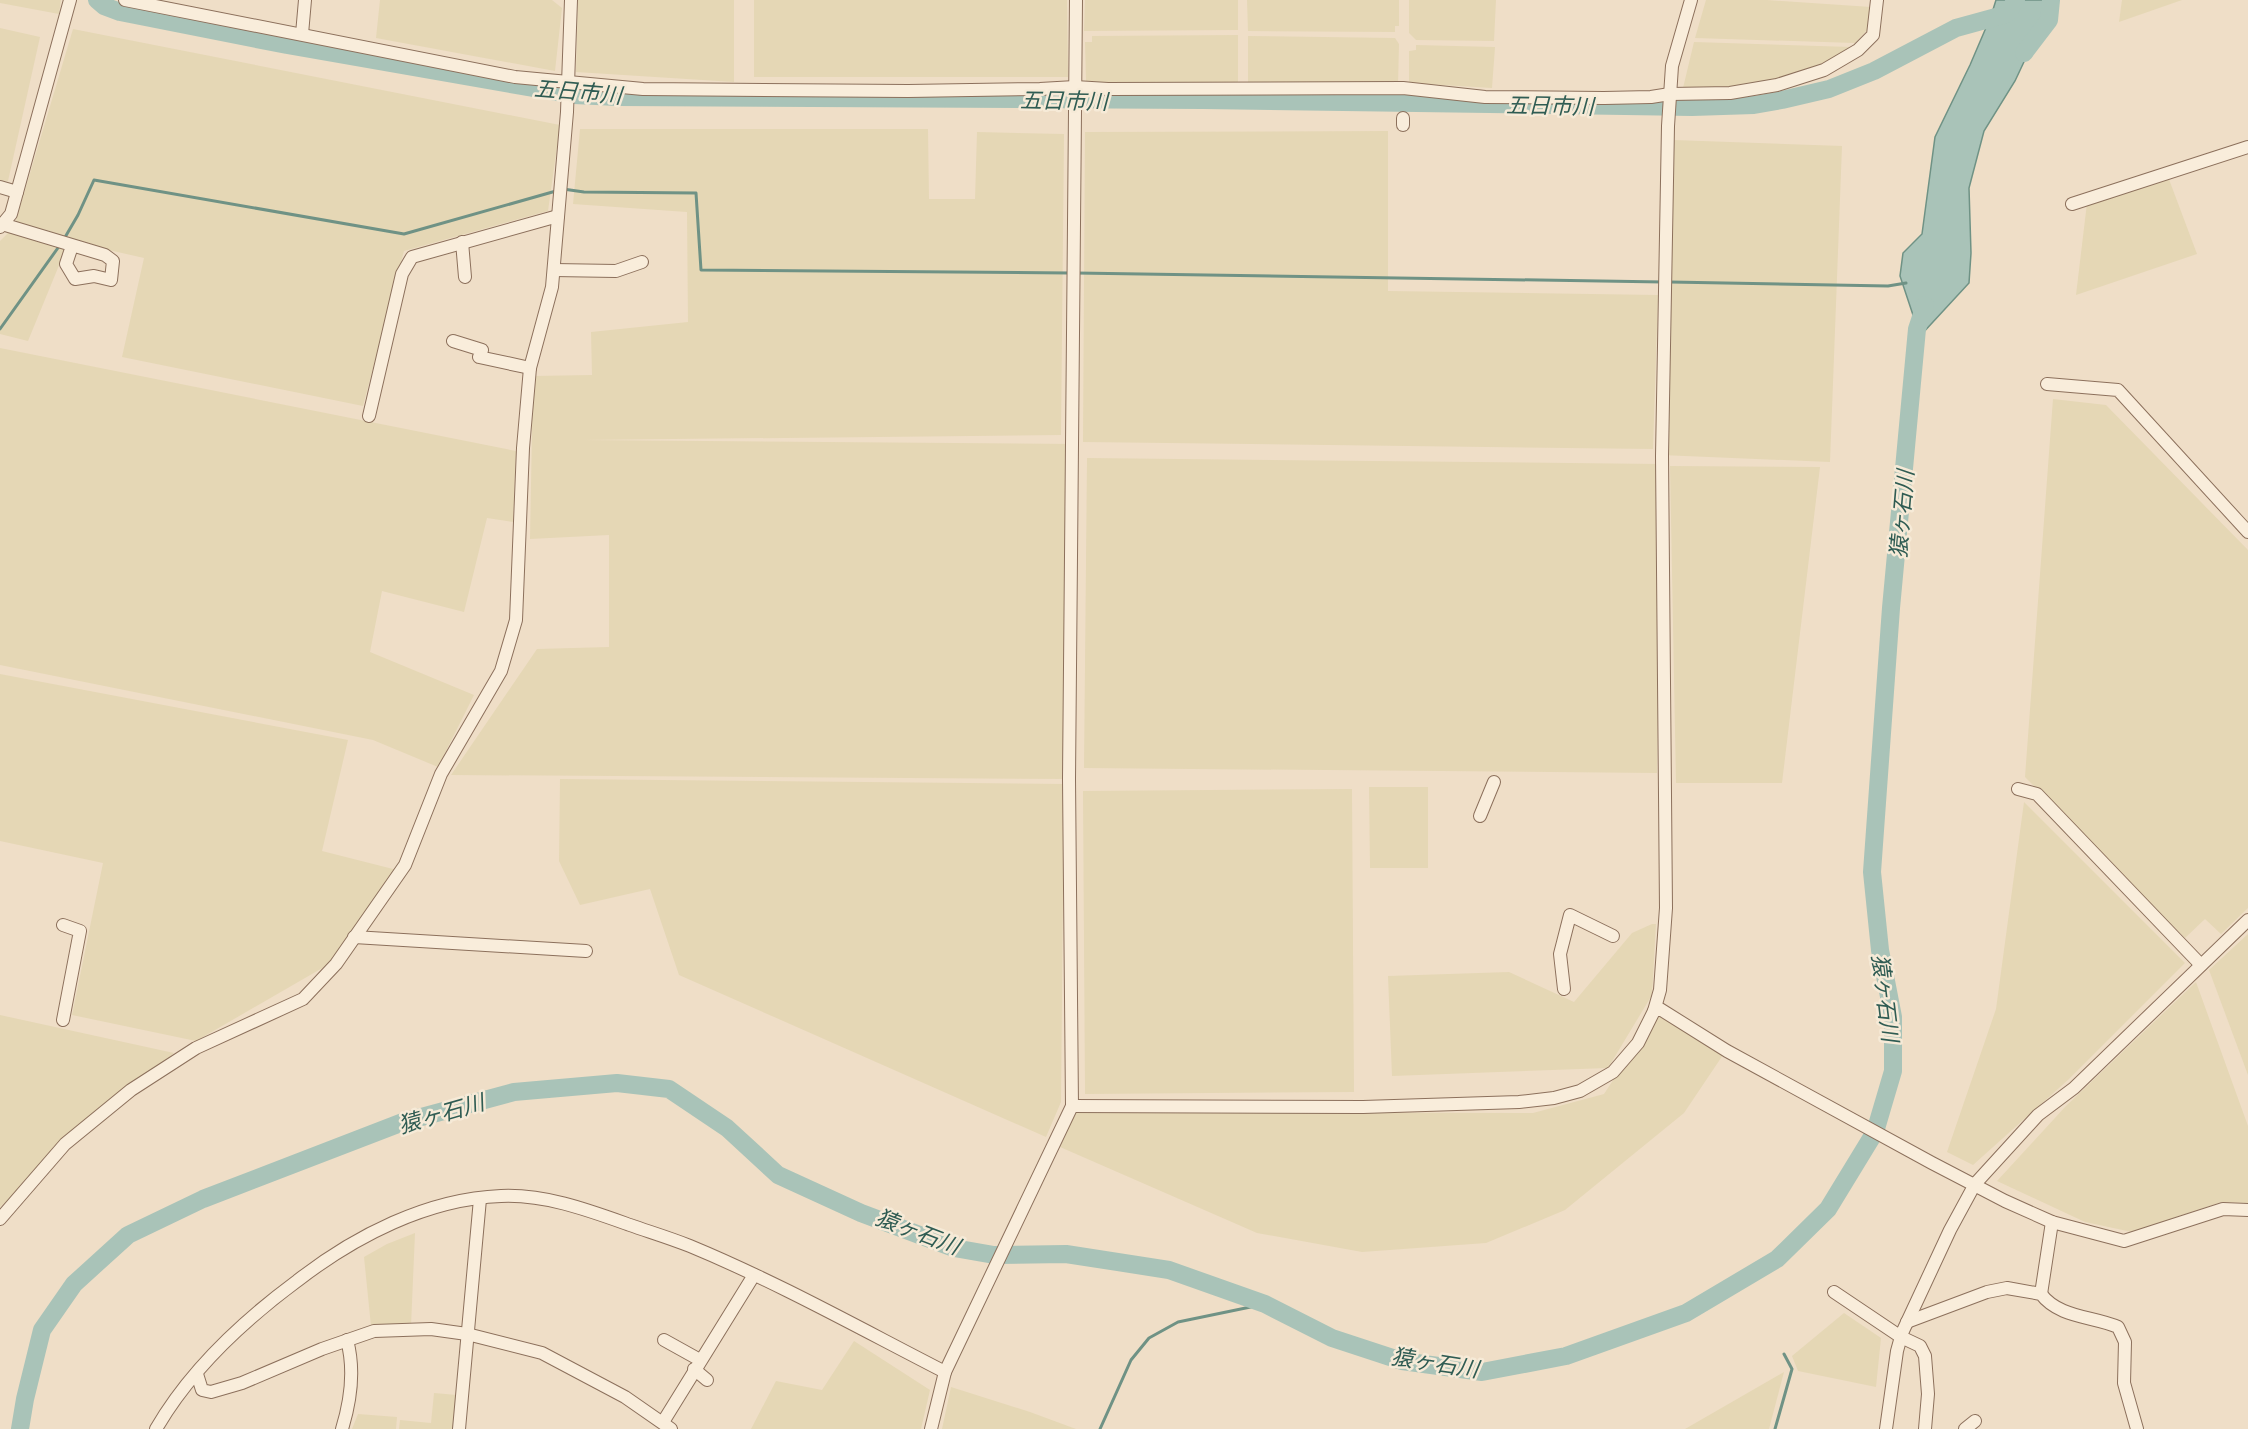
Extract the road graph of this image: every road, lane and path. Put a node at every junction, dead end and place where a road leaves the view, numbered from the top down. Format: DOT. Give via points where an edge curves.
graph roads {
  1 [pos="70,0"];
  2 [pos="125,0"];
  3 [pos="305,0"];
  4 [pos="572,0"];
  5 [pos="1076,0"];
  6 [pos="1691,0"];
  7 [pos="1876,0"];
  8 [pos="302,34"];
  9 [pos="568,84"];
  10 [pos="1076,89"];
  11 [pos="1669,97"];
  12 [pos="2248,147"];
  13 [pos="0,187"];
  14 [pos="17,192"];
  15 [pos="2072,204"];
  16 [pos="558,216"];
  17 [pos="1,226"];
  18 [pos="462,242"];
  19 [pos="72,246"];
  20 [pos="642,262"];
  21 [pos="554,270"];
  22 [pos="465,277"];
  23 [pos="453,341"];
  24 [pos="530,368"];
  25 [pos="2047,384"];
  26 [pos="369,416"];
  27 [pos="2248,532"];
  28 [pos="1494,782"];
  29 [pos="2018,789"];
  30 [pos="1480,816"];
  31 [pos="2248,920"];
  32 [pos="63,925"];
  33 [pos="1613,936"];
  34 [pos="354,938"];
  35 [pos="586,951"];
  36 [pos="2200,965"];
  37 [pos="1564,988"];
  38 [pos="1654,1011"];
  39 [pos="63,1020"];
  40 [pos="1072,1106"];
  41 [pos="1975,1184"];
  42 [pos="480,1199"];
  43 [pos="2248,1210"];
  44 [pos="0,1220"];
  45 [pos="2052,1222"];
  46 [pos="754,1275"];
  47 [pos="1834,1292"];
  48 [pos="2041,1294"];
  49 [pos="1907,1322"];
  50 [pos="467,1334"];
  51 [pos="1901,1337"];
  52 [pos="347,1340"];
  53 [pos="664,1340"];
  54 [pos="697,1364"];
  55 [pos="945,1372"];
  56 [pos="196,1374"];
  57 [pos="707,1380"];
  58 [pos="667,1425"];
  59 [pos="156,1429"];
  60 [pos="342,1429"];
  61 [pos="459,1429"];
  62 [pos="931,1429"];
  63 [pos="1886,1429"];
  64 [pos="1925,1429"];
  65 [pos="2136,1429"];
  1 -- 14 [label="street"];
  2 -- 8 [label="street"];
  3 -- 8 [label="street"];
  4 -- 9 [label="street"];
  5 -- 10 [label="street"];
  6 -- 11 [label="street" via="1672,66"];
  7 -- 11 [label="street" via="1873,35 1858,50 1824,70 1777,86"];
  8 -- 9 [label="street"];
  9 -- 10 [label="street" via="643,89"];
  9 -- 16 [label="street"];
  10 -- 11 [label="street" via="1403,88 1497,97"];
  10 -- 40 [label="street" via="1070,767"];
  11 -- 38 [label="street" via="1662,456 1666,908 1660,990"];
  12 -- 15 [label="street"];
  13 -- 14 [label="street"];
  14 -- 17 [label="street" via="11,214"];
  16 -- 18 [label="street"];
  16 -- 21 [label="street"];
  17 -- 19 [label="street"];
  18 -- 22 [label="street"];
  18 -- 26 [label="street" via="412,257 402,274"];
  20 -- 21 [label="street" via="616,271"];
  21 -- 24 [label="street"];
  23 -- 24 [label="street" via="482,350 479,357"];
  24 -- 34 [label="street" via="516,620 501,671 441,774 405,865"];
  25 -- 27 [label="street" via="2118,390"];
  28 -- 30 [label="street"];
  29 -- 36 [label="street" via="2037,794"];
  31 -- 36 [label="street"];
  32 -- 39 [label="street" via="80,931"];
  33 -- 37 [label="street" via="1570,915 1560,954"];
  34 -- 35 [label="street"];
  34 -- 44 [label="street" via="303,999 196,1048 131,1090 65,1144"];
  36 -- 41 [label="street" via="2074,1088 2038,1115"];
  38 -- 40 [label="street" via="1638,1043 1613,1072 1580,1091 1554,1098 1364,1107"];
  38 -- 41 [label="street" via="1660,1009 1726,1051"];
  40 -- 55 [label="street"];
  41 -- 45 [label="street"];
  41 -- 49 [label="street"];
  42 -- 46 [label="street" via="547,1199 689,1246"];
  42 -- 50 [label="street"];
  42 -- 56 [label="street" via="444,1203 415,1214 314,1267 235,1332"];
  43 -- 45 [label="street" via="2223,1209 2124,1241"];
  45 -- 48 [label="street"];
  46 -- 54 [label="street"];
  46 -- 55 [label="street"];
  47 -- 51 [label="street"];
  48 -- 49 [label="street" via="2007,1288 1987,1292"];
  48 -- 65 [label="street" via="2064,1312 2118,1327 2126,1342 2124,1383"];
  49 -- 51 [label="street"];
  50 -- 52 [label="street" via="395,1329"];
  50 -- 58 [label="street" via="542,1353 625,1396"];
  50 -- 61 [label="street"];
  51 -- 63 [label="street"];
  51 -- 64 [label="street" via="1920,1346 1925,1356"];
  52 -- 56 [label="street" via="211,1392 202,1390"];
  52 -- 60 [label="street" via="352,1358 349,1409"];
  53 -- 54 [label="street"];
  54 -- 57 [label="street"];
  54 -- 58 [label="street"];
  55 -- 62 [label="street"];
  56 -- 59 [label="street"];
}
